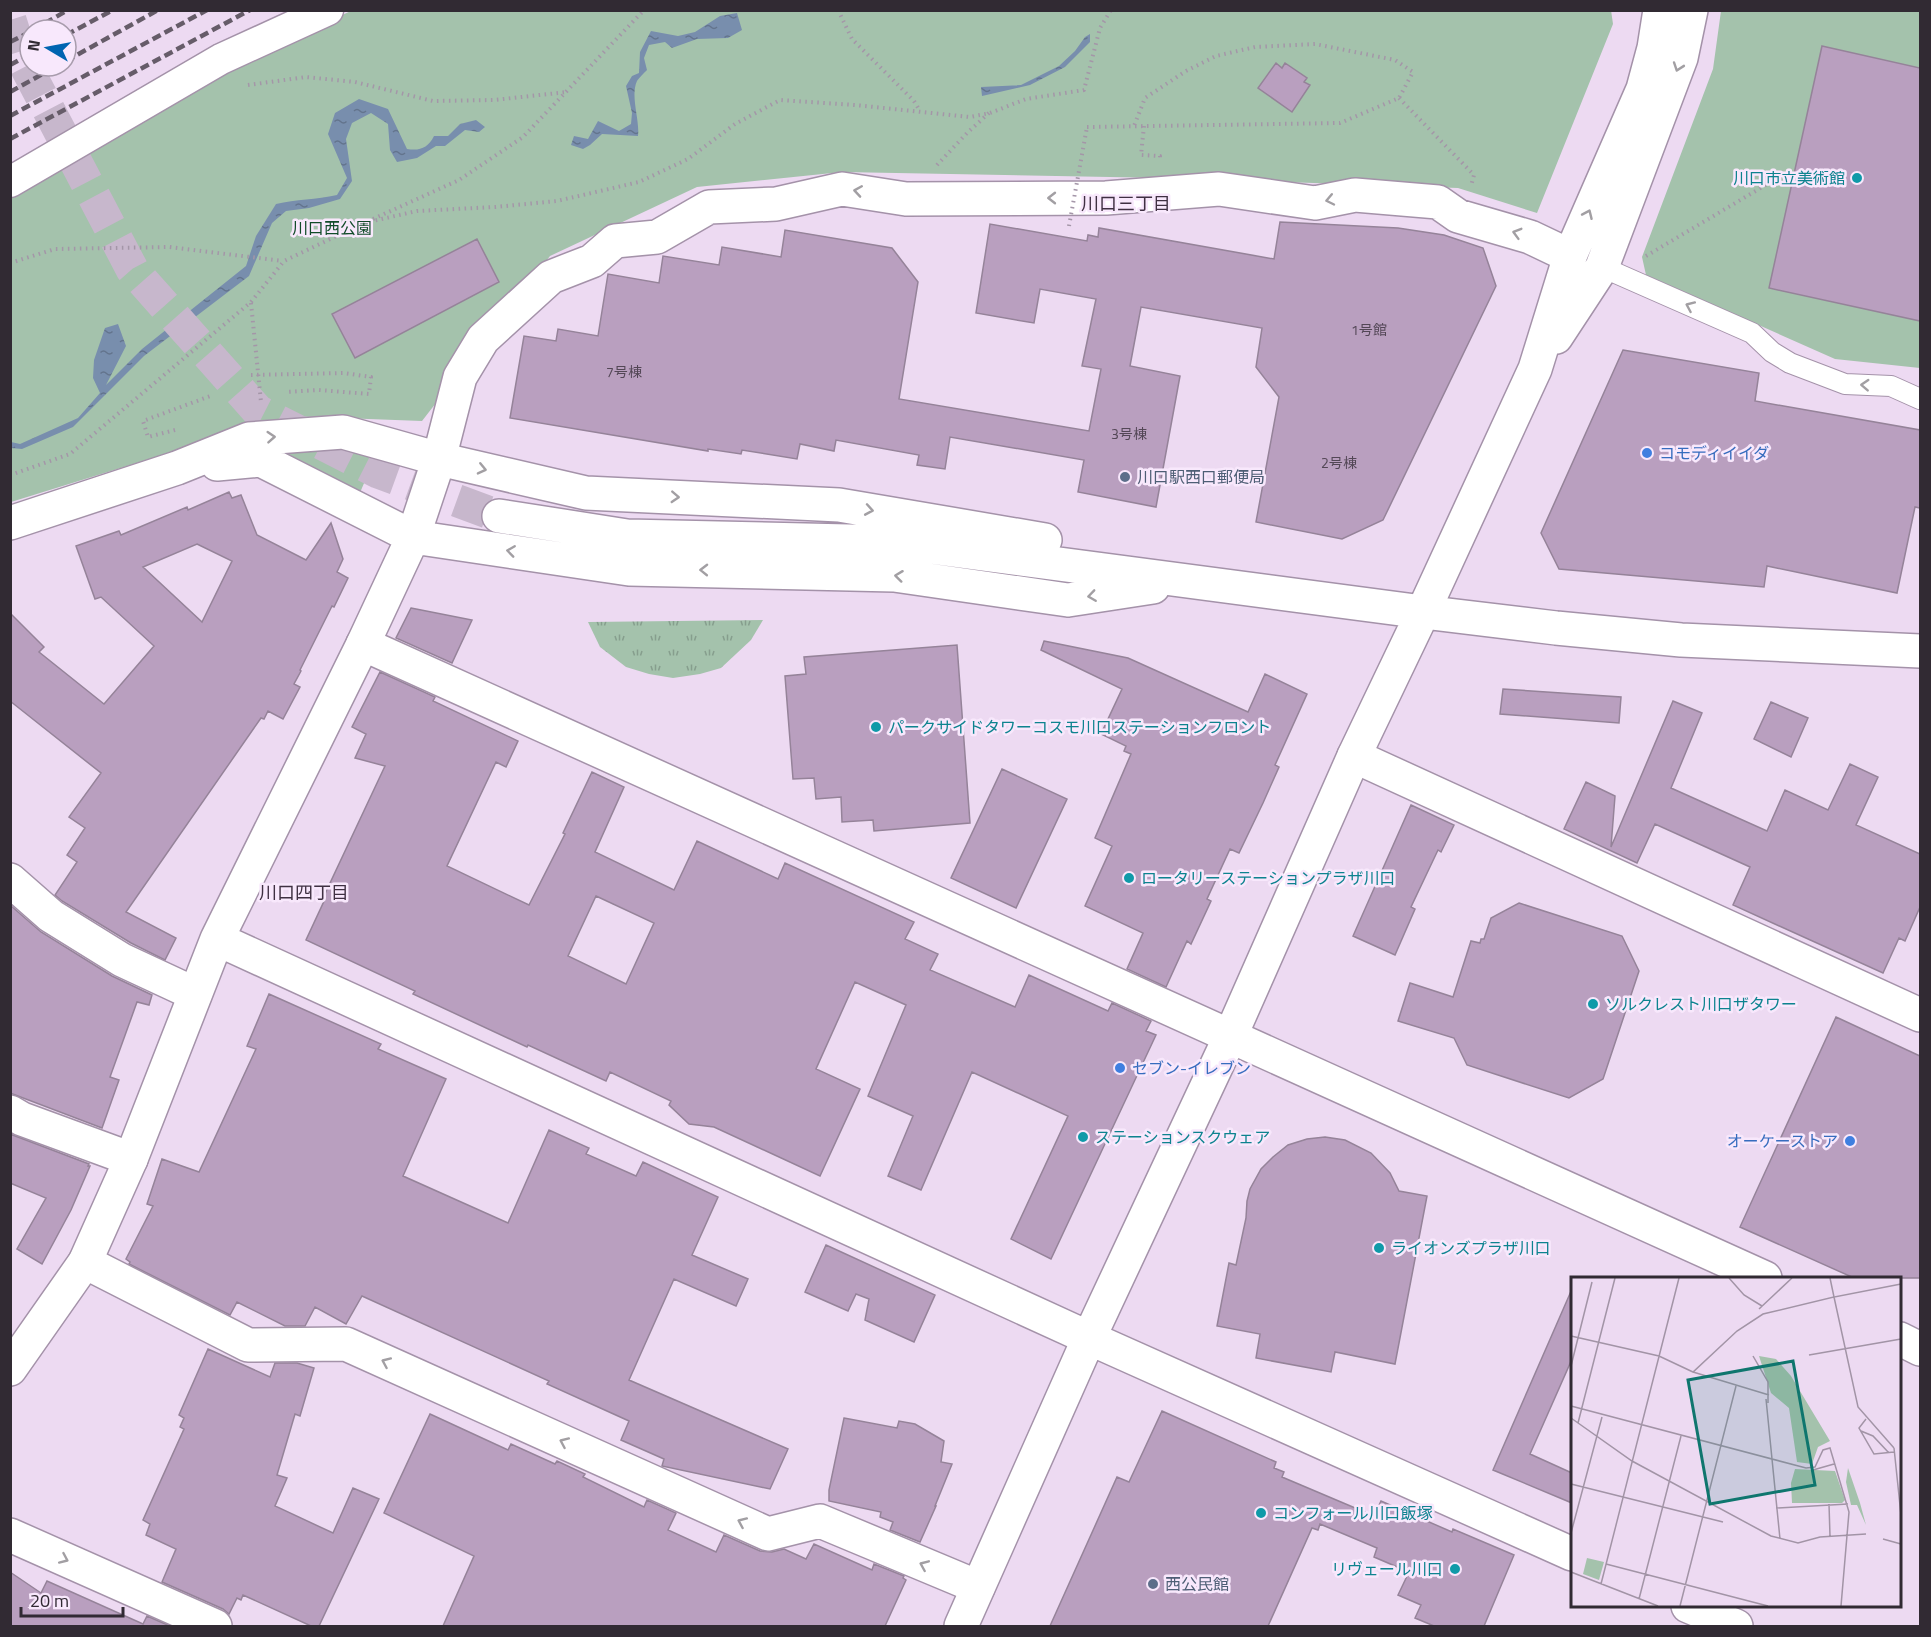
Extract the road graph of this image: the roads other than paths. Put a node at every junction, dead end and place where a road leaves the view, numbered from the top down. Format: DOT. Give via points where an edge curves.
graph roads {
  1 [pos="328,10"];
  2 [pos="1660,10"];
  3 [pos="1691,10"];
  4 [pos="10,182"];
  5 [pos="1570,256"];
  6 [pos="1602,267"];
  7 [pos="1534,369"];
  8 [pos="1920,399"];
  9 [pos="439,459"];
  10 [pos="177,468"];
  11 [pos="499,516"];
  12 [pos="10,523"];
  13 [pos="413,537"];
  14 [pos="1192,582"];
  15 [pos="1423,612"];
  16 [pos="363,644"];
  17 [pos="1920,651"];
  18 [pos="1354,756"];
  19 [pos="10,880"];
  20 [pos="217,939"];
  21 [pos="195,994"];
  22 [pos="1920,1015"];
  23 [pos="1230,1037"];
  24 [pos="10,1112"];
  25 [pos="131,1159"];
  26 [pos="85,1262"];
  27 [pos="1763,1277"];
  28 [pos="1089,1338"];
  29 [pos="1901,1340"];
  30 [pos="1920,1349"];
  31 [pos="10,1369"];
  32 [pos="10,1534"];
  33 [pos="1571,1554"];
  34 [pos="978,1587"];
  35 [pos="1693,1607"];
  36 [pos="215,1626"];
  37 [pos="964,1626"];
  38 [pos="1736,1626"];
  1 -- 4 [label="street" via="229,56"];
  5 -- 2 [label="street, one-way" via="1643,89"];
  3 -- 6 [label="street, one-way" via="1670,90"];
  5 -- 7 [label="street"];
  5 -- 9 [label="street, one-way" via="1530,237 1458,216 1438,202 1355,195 1315,203 1219,189 1106,198 906,199 842,189 776,204 709,207 657,237 615,241 592,261 551,277 483,339 460,376"];
  6 -- 7 [label="street"];
  8 -- 6 [label="lane, one-way" via="1891,386 1845,384 1790,363 1752,333"];
  7 -- 15 [label="street"];
  10 -- 9 [label="street, one-way" via="249,438 343,432"];
  9 -- 13 [label="street"];
  9 -- 14 [label="street, one-way" via="586,493 839,505 1124,553"];
  10 -- 12 [label="street"];
  10 -- 13 [label="street" via="261,460"];
  11 -- 14 [label="street" via="627,536 892,542"];
  14 -- 13 [label="street, one-way" via="1068,600 894,574 629,569"];
  13 -- 16 [label="street"];
  14 -- 15 [label="street"];
  15 -- 17 [label="street" via="1681,640"];
  15 -- 18 [label="street"];
  16 -- 20 [label="street"];
  16 -- 23 [label="street"];
  18 -- 22 [label="street"];
  18 -- 23 [label="street"];
  19 -- 21 [label="street" via="51,916 122,960"];
  20 -- 21 [label="street"];
  20 -- 28 [label="street"];
  21 -- 25 [label="street"];
  23 -- 27 [label="street"];
  23 -- 28 [label="street"];
  24 -- 25 [label="street"];
  25 -- 26 [label="street"];
  26 -- 31 [label="street"];
  34 -- 26 [label="street, one-way" via="820,1521 768,1534 346,1344 248,1345"];
  28 -- 33 [label="street"];
  28 -- 34 [label="street"];
  29 -- 30 [label="street"];
  32 -- 36 [label="street, one-way"];
  34 -- 37 [label="street"];
  35 -- 38 [label="street"];
}
